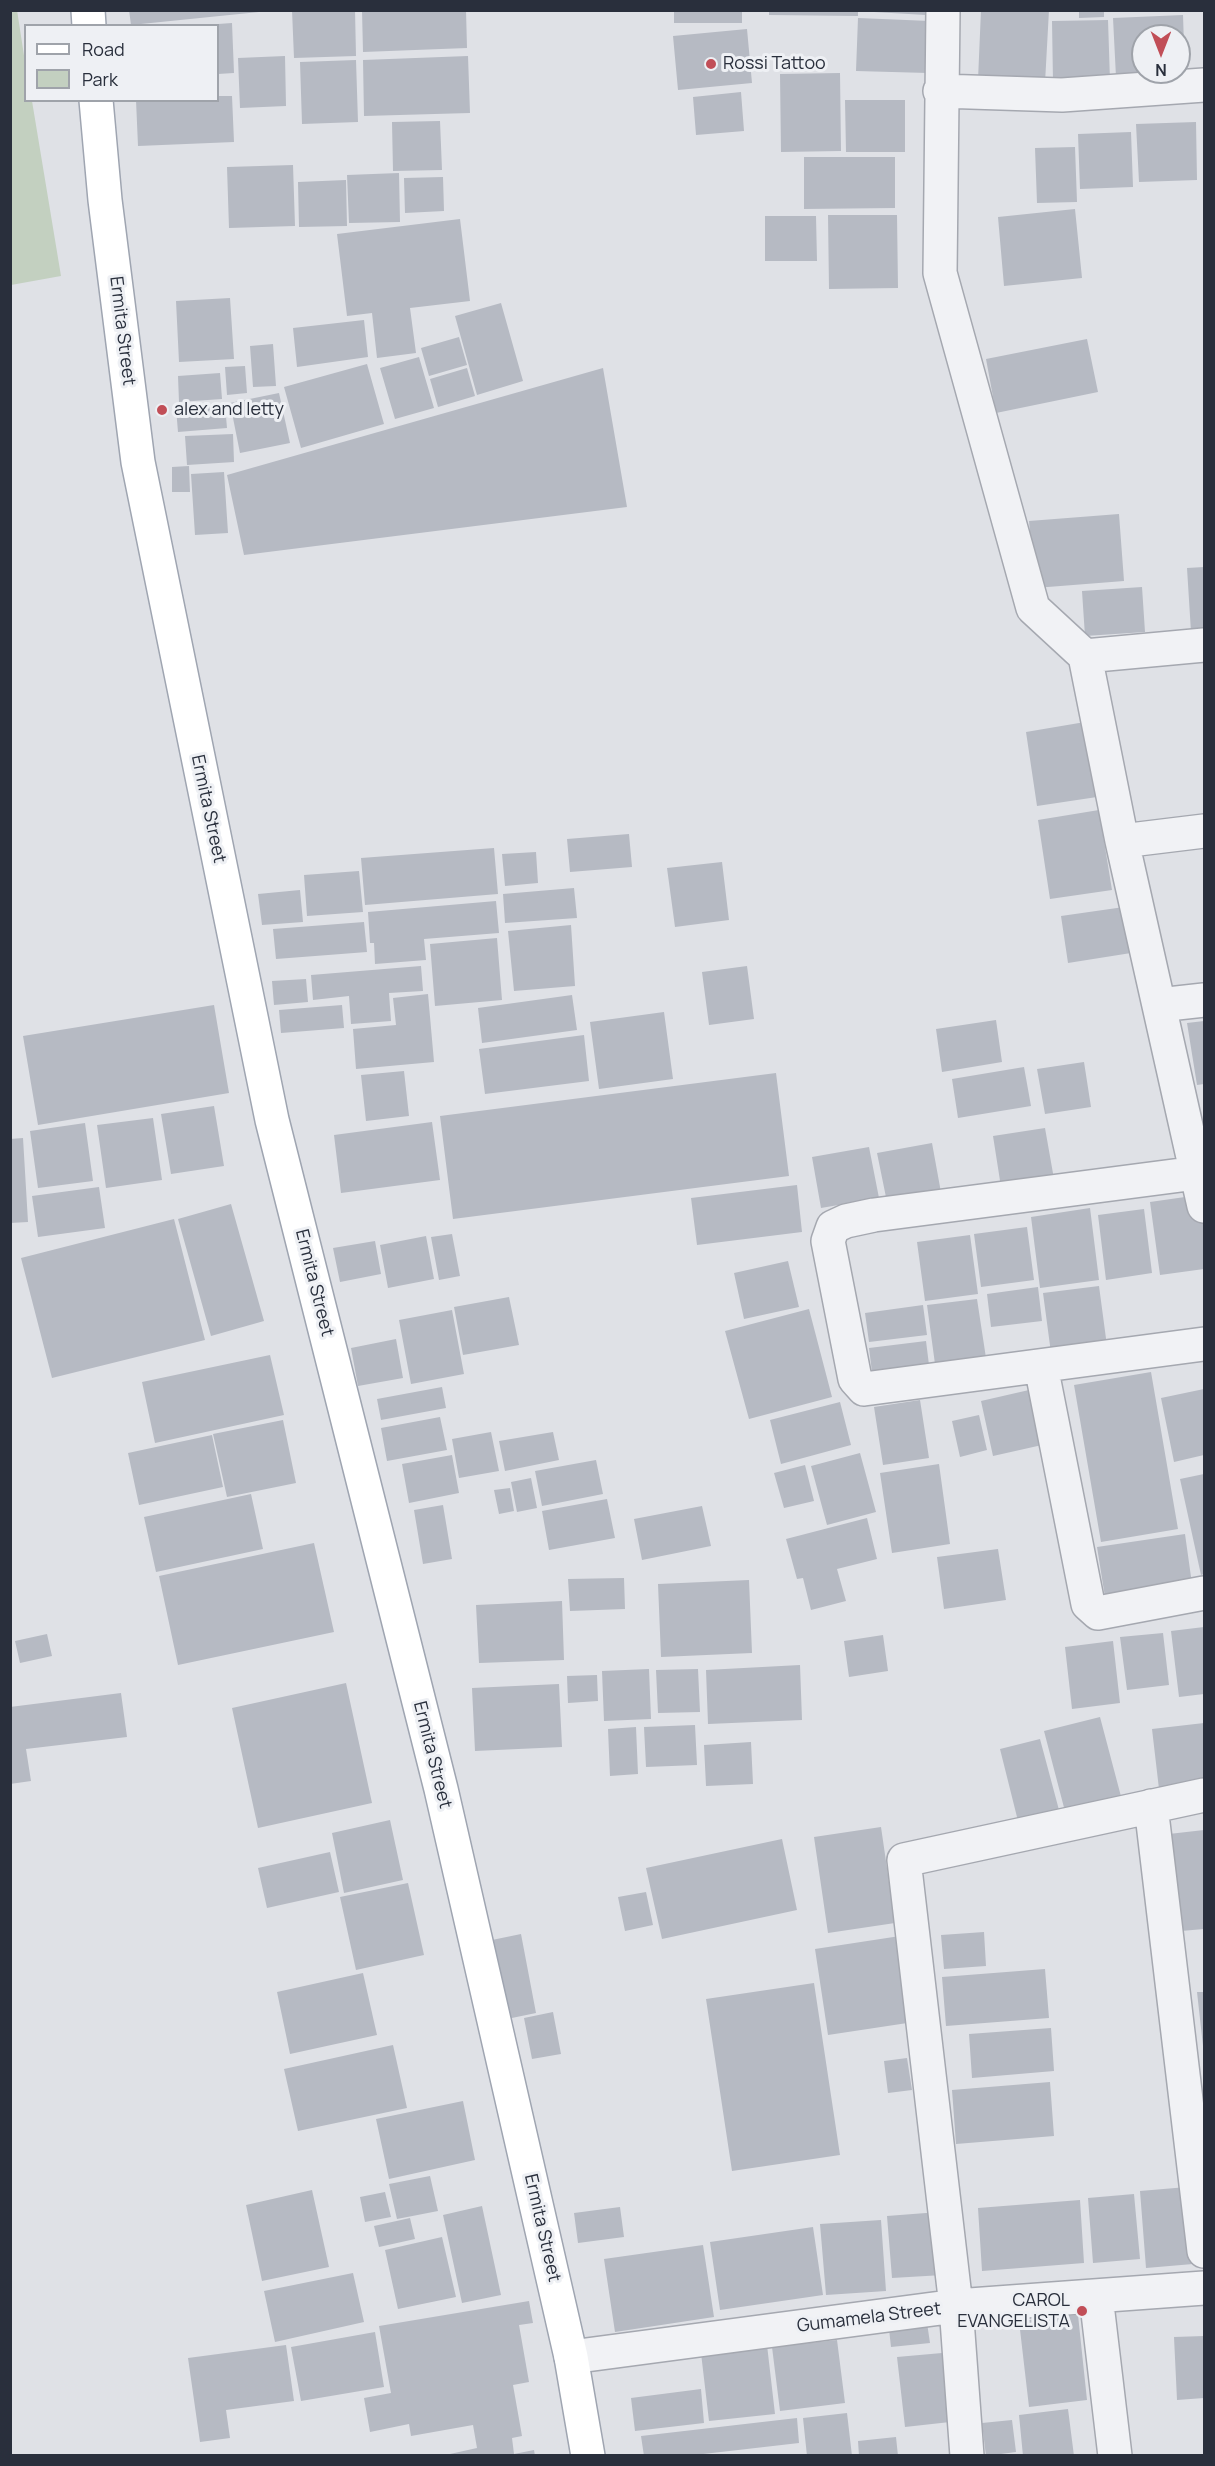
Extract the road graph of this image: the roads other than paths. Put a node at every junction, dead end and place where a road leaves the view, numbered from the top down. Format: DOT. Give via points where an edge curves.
graph roads {
  1 [pos="943,10"];
  2 [pos="1204,85"];
  3 [pos="940,91"];
  4 [pos="96,102"];
  5 [pos="1204,645"];
  6 [pos="1086,656"];
  7 [pos="1204,831"];
  8 [pos="1122,841"];
  9 [pos="1204,999"];
  10 [pos="1159,1005"];
  11 [pos="1201,1172"];
  12 [pos="1204,1206"];
  13 [pos="1204,1344"];
  14 [pos="1041,1366"];
  15 [pos="1204,1593"];
  16 [pos="1204,1795"];
  17 [pos="1151,1806"];
  18 [pos="1204,2251"];
  19 [pos="1204,2288"];
  20 [pos="1096,2296"];
  21 [pos="956,2306"];
  22 [pos="571,2357"];
  23 [pos="588,2456"];
  24 [pos="967,2456"];
  25 [pos="1115,2456"];
  1 -- 3 [label="street"];
  2 -- 3 [label="street" via="1062,95"];
  3 -- 6 [label="street" via="940,273 1033,608"];
  4 -- 22 [label="main road, Ermita Street" via="138,462 272,1120 441,1789"];
  5 -- 6 [label="street"];
  6 -- 8 [label="street"];
  7 -- 8 [label="street"];
  8 -- 10 [label="street"];
  9 -- 10 [label="street"];
  10 -- 11 [label="street"];
  11 -- 12 [label="street"];
  11 -- 14 [label="street" via="874,1215 833,1227 828,1241 855,1379 864,1389"];
  13 -- 14 [label="street"];
  14 -- 15 [label="street" via="1088,1604 1098,1613"];
  16 -- 17 [label="street"];
  17 -- 18 [label="street"];
  17 -- 21 [label="street" via="903,1860"];
  19 -- 20 [label="street, Gumamela Street"];
  20 -- 21 [label="street, Gumamela Street"];
  20 -- 25 [label="street"];
  21 -- 22 [label="street, Gumamela Street"];
  21 -- 24 [label="street"];
  22 -- 23 [label="main road, Ermita Street"];
}
